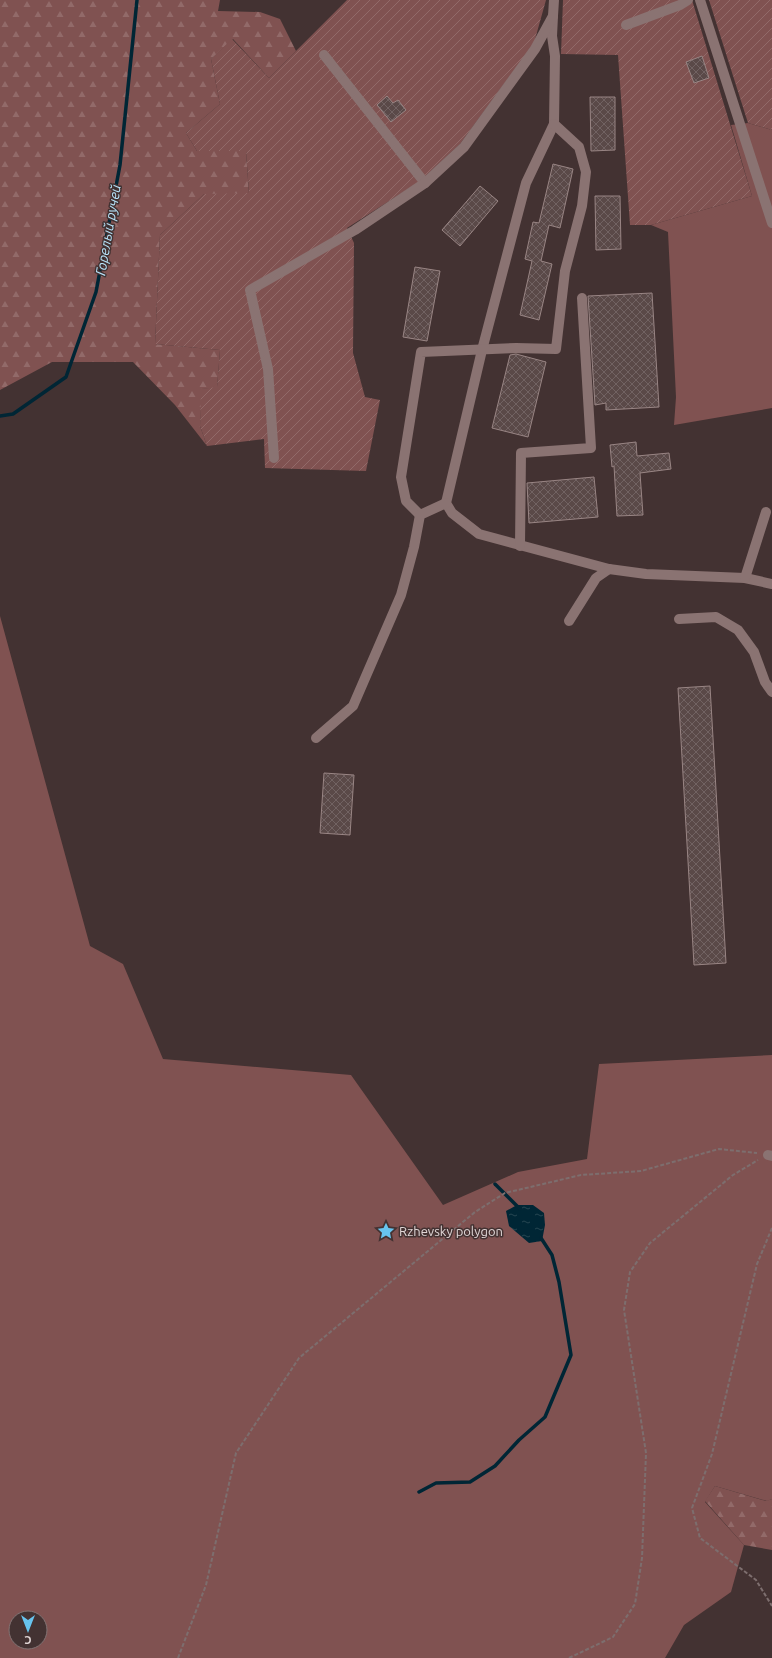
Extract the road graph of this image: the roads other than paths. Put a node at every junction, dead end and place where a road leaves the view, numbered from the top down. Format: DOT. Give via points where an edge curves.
graph roads {
  1 [pos="554,0"];
  2 [pos="688,0"];
  3 [pos="700,0"];
  4 [pos="552,16"];
  5 [pos="626,25"];
  6 [pos="324,55"];
  7 [pos="554,124"];
  8 [pos="425,183"];
  9 [pos="772,223"];
  10 [pos="582,298"];
  11 [pos="482,350"];
  12 [pos="274,458"];
  13 [pos="446,503"];
  14 [pos="766,512"];
  15 [pos="420,515"];
  16 [pos="520,546"];
  17 [pos="608,569"];
  18 [pos="745,578"];
  19 [pos="772,584"];
  20 [pos="678,619"];
  21 [pos="569,621"];
  22 [pos="772,692"];
  23 [pos="316,738"];
  1 -- 4 [label="street"];
  2 -- 5 [label="street"];
  3 -- 9 [label="street"];
  4 -- 7 [label="street" via="555,56"];
  4 -- 8 [label="street" via="536,49 464,147"];
  6 -- 8 [label="street"];
  7 -- 11 [label="street" via="526,183"];
  7 -- 11 [label="street" via="579,147 586,172 582,206 565,271 556,349"];
  8 -- 12 [label="street" via="355,230 250,290 268,370"];
  10 -- 16 [label="street" via="591,448 521,453"];
  11 -- 13 [label="street"];
  11 -- 15 [label="street" via="421,352 401,477 406,501"];
  13 -- 15 [label="street"];
  13 -- 16 [label="street" via="452,513 479,534"];
  14 -- 18 [label="street"];
  15 -- 23 [label="street" via="401,595 353,706"];
  16 -- 17 [label="street"];
  17 -- 18 [label="street" via="646,574"];
  17 -- 21 [label="street" via="596,578"];
  18 -- 19 [label="street"];
  20 -- 22 [label="street" via="716,617 738,630 754,652 765,682"];
}
